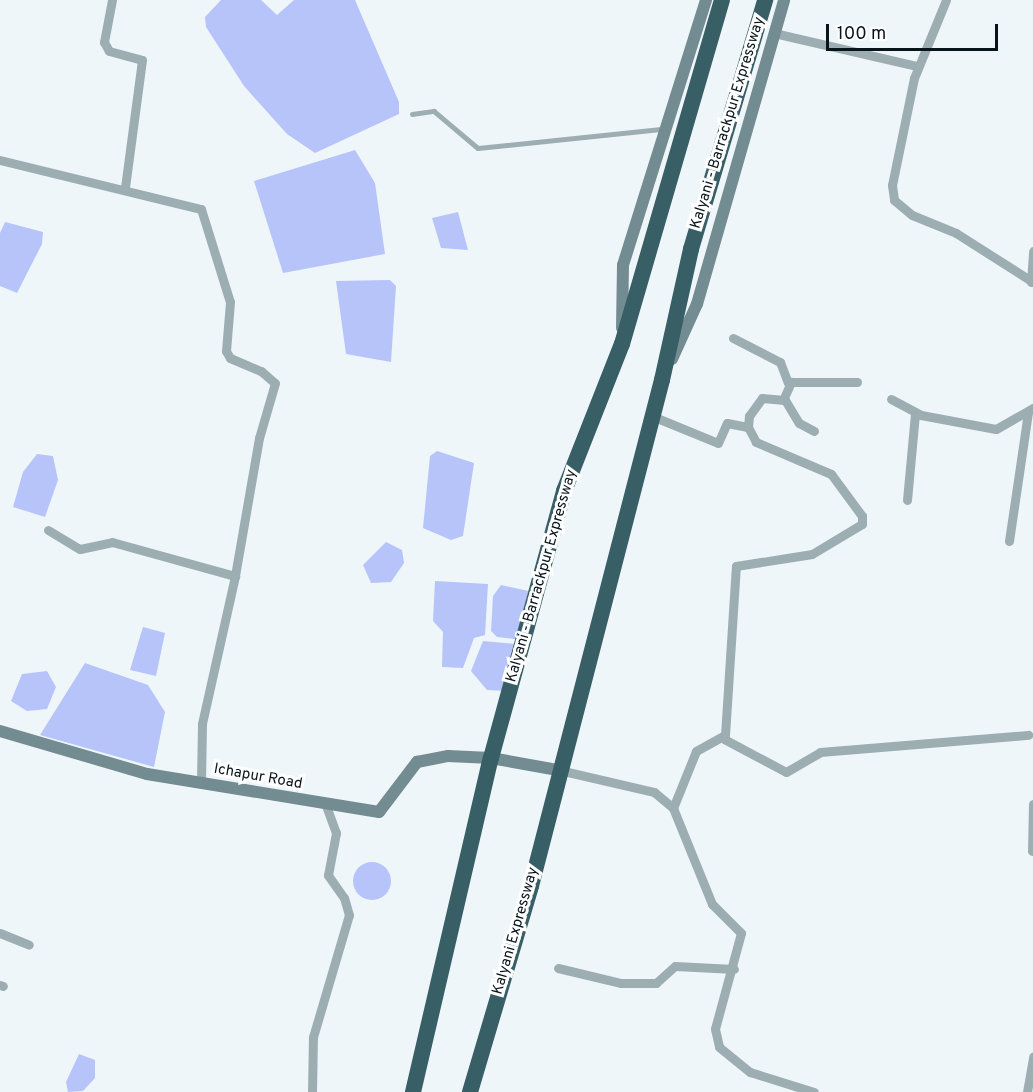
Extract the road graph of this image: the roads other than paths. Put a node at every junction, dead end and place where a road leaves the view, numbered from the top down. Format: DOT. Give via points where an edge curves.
graph roads {
  1 [pos="112,0"];
  2 [pos="706,0"];
  3 [pos="722,0"];
  4 [pos="765,0"];
  5 [pos="784,0"];
  6 [pos="946,0"];
  7 [pos="774,33"];
  8 [pos="917,66"];
  9 [pos="412,114"];
  10 [pos="666,129"];
  11 [pos="0,160"];
  12 [pos="125,187"];
  13 [pos="1033,251"];
  14 [pos="1032,282"];
  15 [pos="733,338"];
  16 [pos="622,344"];
  17 [pos="662,380"];
  18 [pos="857,382"];
  19 [pos="788,383"];
  20 [pos="891,399"];
  21 [pos="783,400"];
  22 [pos="1030,410"];
  23 [pos="915,412"];
  24 [pos="652,416"];
  25 [pos="748,427"];
  26 [pos="814,432"];
  27 [pos="907,500"];
  28 [pos="48,530"];
  29 [pos="1009,541"];
  30 [pos="236,576"];
  31 [pos="0,731"];
  32 [pos="1028,735"];
  33 [pos="724,739"];
  34 [pos="491,758"];
  35 [pos="558,770"];
  36 [pos="201,782"];
  37 [pos="325,803"];
  38 [pos="1033,804"];
  39 [pos="673,808"];
  40 [pos="1032,851"];
  41 [pos="0,933"];
  42 [pos="29,945"];
  43 [pos="558,968"];
  44 [pos="734,969"];
  45 [pos="1033,1057"];
  46 [pos="312,1092"];
  47 [pos="413,1092"];
  48 [pos="470,1092"];
  49 [pos="813,1092"];
  50 [pos="1027,1092"];
  1 -- 12 [label="street" via="104,42 109,51 142,60"];
  2 -- 10 [label="street"];
  3 -- 16 [label="highway, Kalyani - Barrackpur Expressway"];
  4 -- 17 [label="highway, Kalyani - Barrackpur Expressway" via="691,249"];
  5 -- 7 [label="street"];
  6 -- 8 [label="street"];
  7 -- 8 [label="street"];
  7 -- 17 [label="street" via="697,304"];
  8 -- 14 [label="street" via="892,185 894,200 907,212 956,233"];
  9 -- 10 [label="lane" via="434,111 478,148"];
  10 -- 16 [label="street" via="622,266"];
  11 -- 12 [label="street"];
  12 -- 30 [label="street" via="201,209 206,214 230,302 226,351 230,358 261,371 274,383 254,460"];
  13 -- 14 [label="street"];
  15 -- 19 [label="street" via="780,362"];
  16 -- 34 [label="highway, Kalyani - Barrackpur Expressway" via="564,491"];
  17 -- 24 [label="highway, Kalyani - Barrackpur Expressway"];
  18 -- 19 [label="street"];
  19 -- 21 [label="street"];
  20 -- 23 [label="street"];
  21 -- 25 [label="street" via="758,400"];
  21 -- 26 [label="street" via="799,423"];
  22 -- 23 [label="street" via="996,429"];
  22 -- 29 [label="street"];
  23 -- 27 [label="street"];
  24 -- 25 [label="street" via="718,443 727,423"];
  24 -- 35 [label="highway, Kalyani - Barrackpur Expressway"];
  25 -- 33 [label="street" via="756,442 831,474 863,520 812,554 736,566"];
  28 -- 30 [label="street" via="80,549 112,542"];
  30 -- 36 [label="street" via="201,730"];
  31 -- 36 [label="street, Ichapur Road" via="147,774"];
  32 -- 33 [label="street" via="820,752 786,772"];
  33 -- 39 [label="street" via="696,751"];
  34 -- 35 [label="street"];
  34 -- 37 [label="street, Ichapur Road" via="448,756 417,762 379,812"];
  34 -- 47 [label="highway, Kalyani - Barrackpur Expressway"];
  35 -- 39 [label="street" via="654,792"];
  35 -- 48 [label="highway, Kalyani Expressway" via="531,886"];
  36 -- 37 [label="street, Ichapur Road"];
  37 -- 46 [label="street" via="336,833 328,875 344,898 349,915 313,1036"];
  38 -- 40 [label="street"];
  39 -- 44 [label="street" via="712,904 740,927 741,944"];
  41 -- 42 [label="street"];
  43 -- 44 [label="street" via="621,982 656,983 675,966"];
  44 -- 49 [label="street" via="715,1029 719,1047 750,1072"];
  45 -- 50 [label="street"];
}
